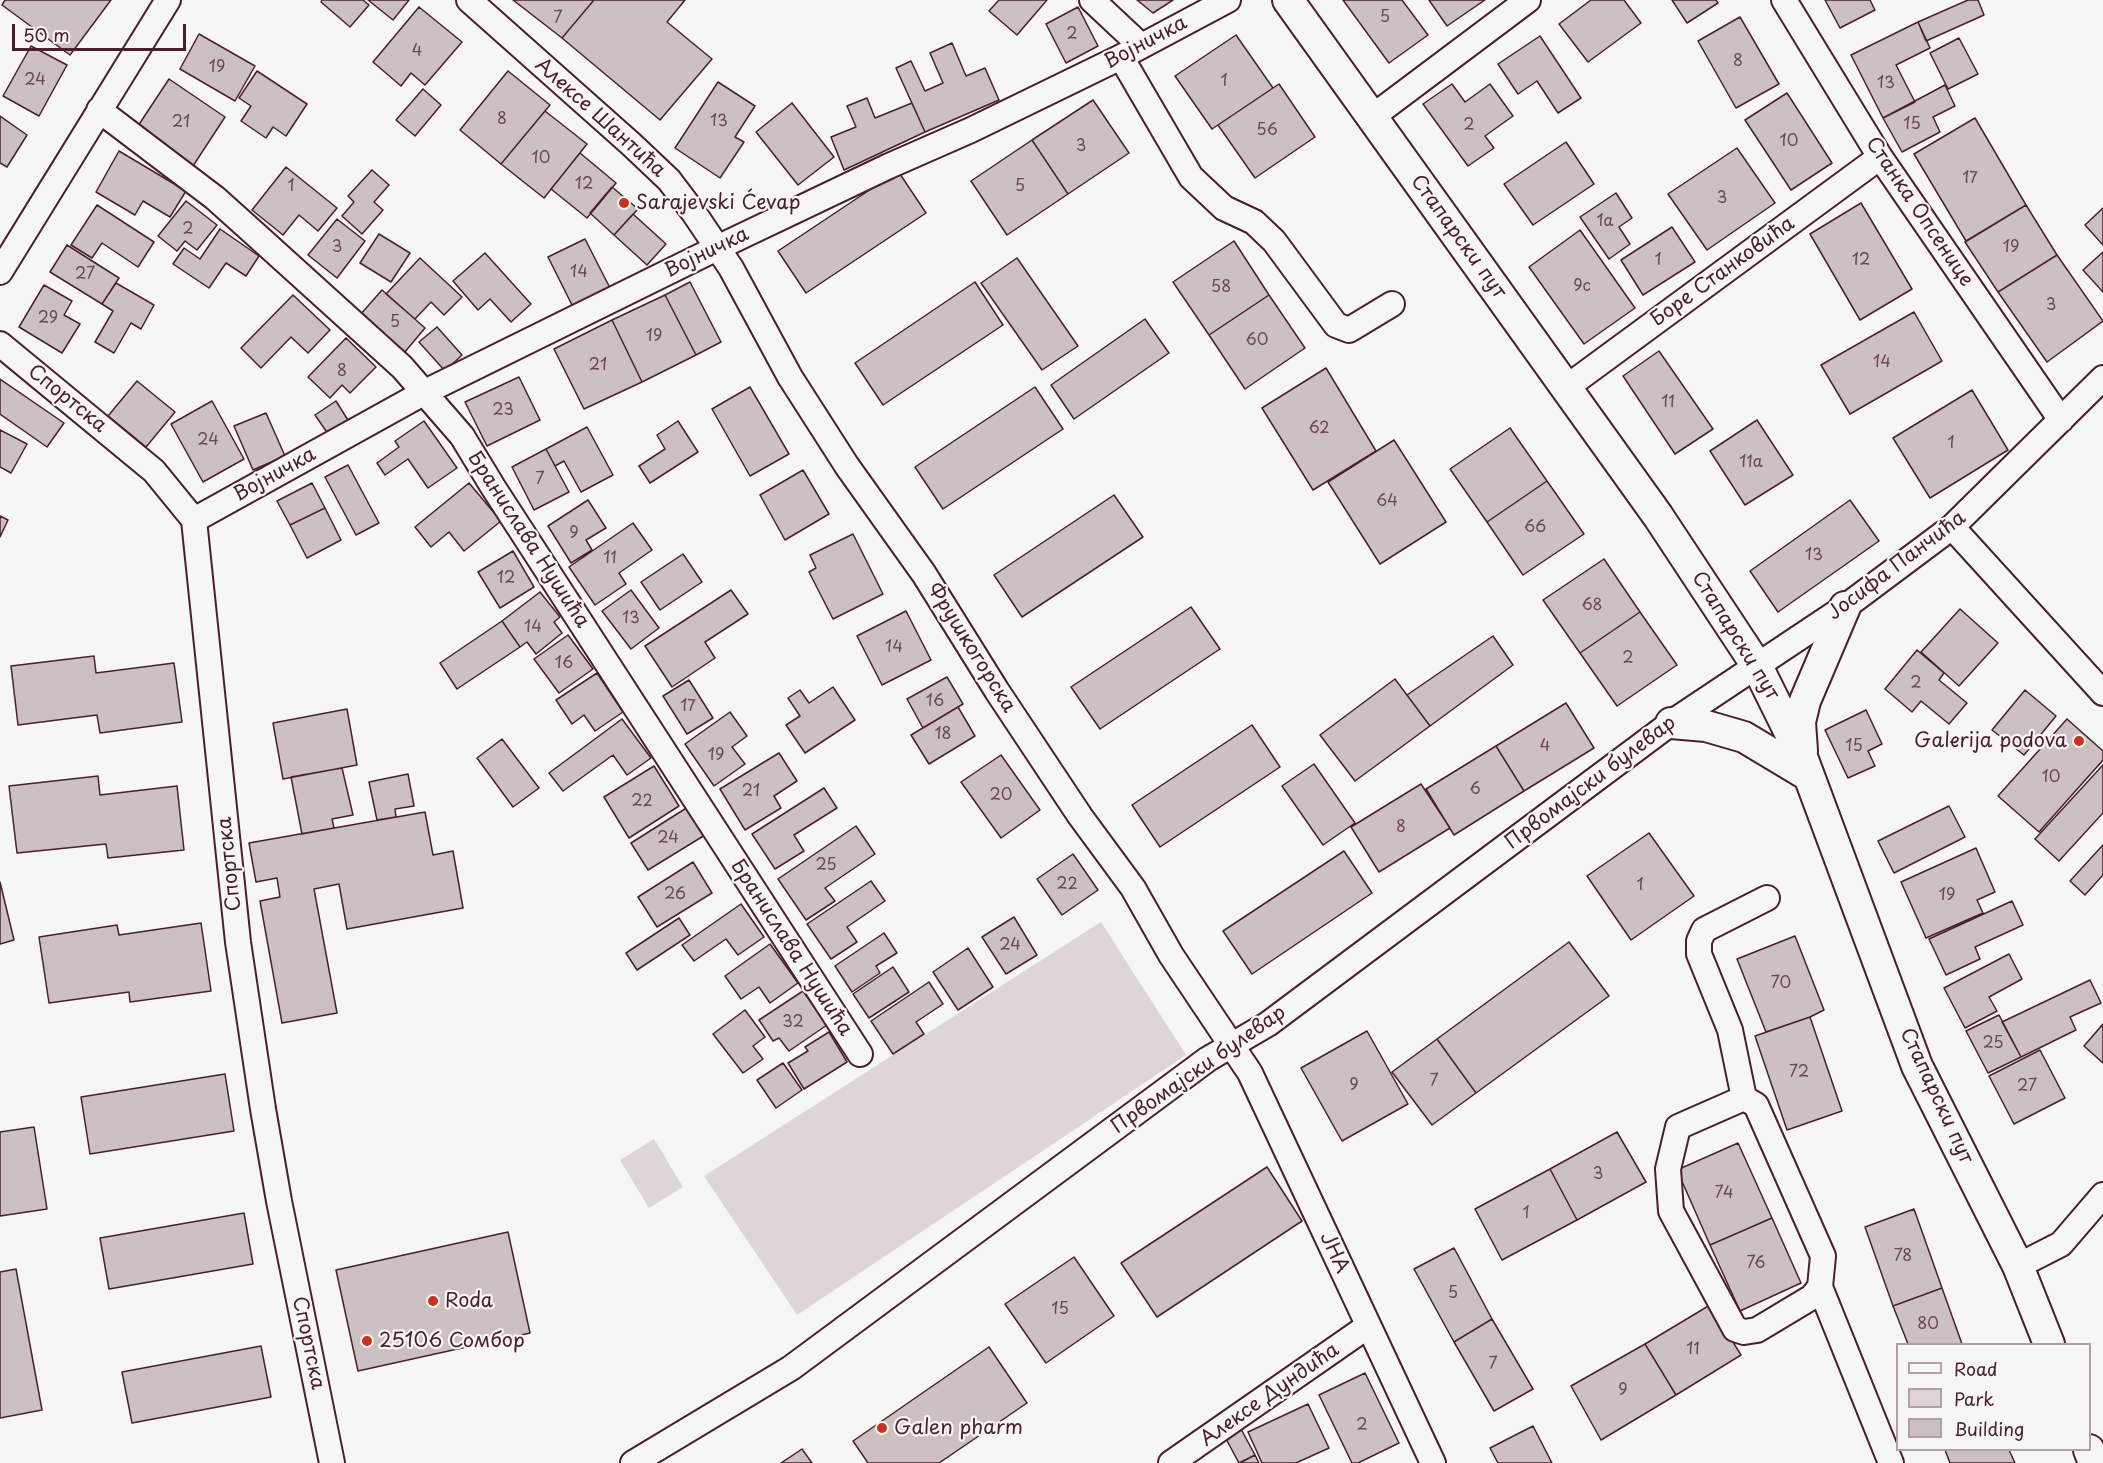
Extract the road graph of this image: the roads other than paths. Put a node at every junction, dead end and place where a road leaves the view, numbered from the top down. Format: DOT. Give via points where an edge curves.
graph roads {
  1 [pos="168,0"];
  2 [pos="469,0"];
  3 [pos="1092,0"];
  4 [pos="1228,0"];
  5 [pos="1288,0"];
  6 [pos="1527,0"];
  7 [pos="1784,0"];
  8 [pos="1131,52"];
  9 [pos="99,110"];
  10 [pos="1372,117"];
  11 [pos="1880,157"];
  12 [pos="717,248"];
  13 [pos="0,272"];
  14 [pos="1392,304"];
  15 [pos="0,344"];
  16 [pos="2103,378"];
  17 [pos="1567,387"];
  18 [pos="425,392"];
  19 [pos="2061,420"];
  20 [pos="194,520"];
  21 [pos="1952,527"];
  22 [pos="1845,607"];
  23 [pos="1757,666"];
  24 [pos="2103,693"];
  25 [pos="1671,723"];
  26 [pos="1806,766"];
  27 [pos="1767,898"];
  28 [pos="1231,1044"];
  29 [pos="860,1054"];
  30 [pos="1744,1098"];
  31 [pos="2103,1195"];
  32 [pos="2019,1266"];
  33 [pos="1820,1287"];
  34 [pos="1368,1326"];
  35 [pos="2049,1343"];
  36 [pos="332,1463"];
  37 [pos="633,1463"];
  38 [pos="1171,1463"];
  39 [pos="1433,1463"];
  40 [pos="1891,1463"];
  1 -- 9 [label="street"];
  2 -- 12 [label="street, Алексе Шантића" via="669,180"];
  3 -- 8 [label="street"];
  4 -- 8 [label="street, Војничка"];
  5 -- 10 [label="main road, Стапарски пут"];
  6 -- 10 [label="street"];
  7 -- 11 [label="street, Станка Опсенице"];
  8 -- 12 [label="street, Војничка"];
  8 -- 14 [label="street" via="1191,177 1224,208 1254,222 1274,241 1336,325 1349,330"];
  9 -- 13 [label="street"];
  9 -- 18 [label="street, Бранислава Нушића" via="214,198 360,328"];
  10 -- 17 [label="main road, Стапарски пут"];
  11 -- 17 [label="street, Боре Станковића"];
  11 -- 19 [label="street, Станка Опсенице"];
  12 -- 18 [label="street, Војничка"];
  12 -- 28 [label="street, Фрушкогорска" via="847,466 924,574 1080,816 1133,888 1171,955"];
  15 -- 20 [label="street, Спортска" via="154,471"];
  16 -- 19 [label="street, Јосифа Панчића"];
  17 -- 23 [label="main road, Стапарски пут"];
  18 -- 20 [label="street, Војничка"];
  18 -- 29 [label="street, Бранислава Нушића" via="462,436"];
  19 -- 21 [label="street, Јосифа Панчића"];
  20 -- 36 [label="street, Спортска" via="238,942 279,1201"];
  21 -- 22 [label="street, Јосифа Панчића"];
  21 -- 24 [label="street"];
  22 -- 23 [label="street, Јосифа Панчића"];
  22 -- 26 [label="main road" via="1805,701 1800,723"];
  23 -- 25 [label="street, Првомајски булевар"];
  23 -- 26 [label="main road, Стапарски пут"];
  25 -- 26 [label="main road" via="1706,726 1744,737"];
  25 -- 28 [label="street, Првомајски булевар" via="1268,1024"];
  26 -- 32 [label="main road, Стапарски пут" via="1917,1066"];
  27 -- 30 [label="street" via="1704,930 1699,941 1699,954 1730,1030"];
  28 -- 34 [label="street, ЈНА" via="1250,1073"];
  28 -- 37 [label="street, Првомајски булевар" via="791,1368"];
  30 -- 33 [label="street" via="1756,1105 1823,1256"];
  30 -- 33 [label="street" via="1678,1126 1668,1169 1671,1211 1735,1329 1757,1330 1812,1297"];
  31 -- 32 [label="street" via="2061,1244"];
  32 -- 35 [label="main road, Стапарски пут"];
  33 -- 40 [label="street"];
  34 -- 38 [label="street, Алексе Дундића"];
  34 -- 39 [label="street, ЈНА"];
}
